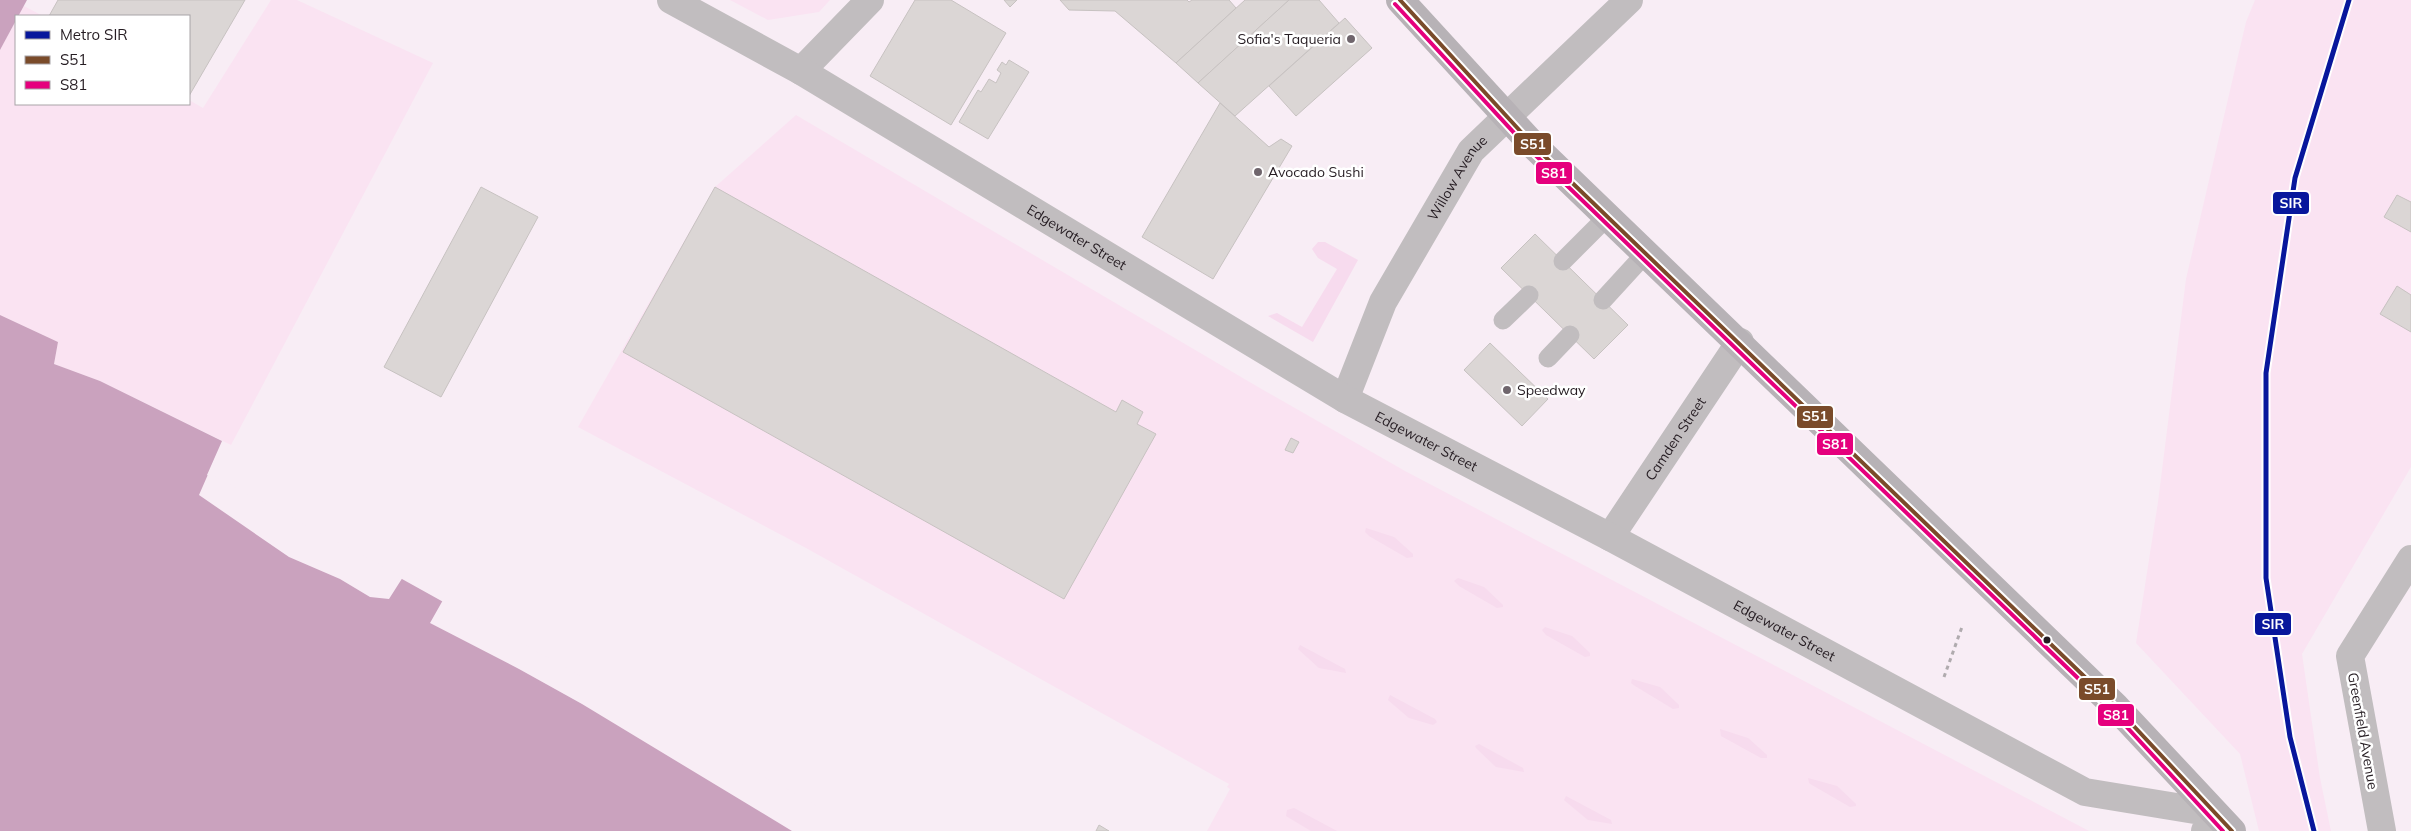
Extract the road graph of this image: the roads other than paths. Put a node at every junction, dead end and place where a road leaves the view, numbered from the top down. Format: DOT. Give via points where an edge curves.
graph roads {
  1 [pos="671,0"];
  2 [pos="870,0"];
  3 [pos="1400,0"];
  4 [pos="1629,0"];
  5 [pos="801,71"];
  6 [pos="1506,116"];
  7 [pos="1608,216"];
  8 [pos="1646,253"];
  9 [pos="1563,261"];
  10 [pos="1529,295"];
  11 [pos="1603,300"];
  12 [pos="1503,320"];
  13 [pos="1570,335"];
  14 [pos="1740,342"];
  15 [pos="1548,358"];
  16 [pos="1345,399"];
  17 [pos="1610,537"];
  18 [pos="2411,559"];
  19 [pos="2209,822"];
  20 [pos="2232,831"];
  21 [pos="2382,831"];
  1 -- 5 [label="street, Edgewater Street"];
  2 -- 5 [label="street"];
  3 -- 6 [label="main road"];
  4 -- 6 [label="street, Willow Avenue"];
  5 -- 16 [label="street, Edgewater Street"];
  6 -- 7 [label="main road"];
  6 -- 16 [label="street, Willow Avenue" via="1471,151 1383,302"];
  7 -- 8 [label="main road"];
  7 -- 9 [label="lane"];
  8 -- 11 [label="lane"];
  8 -- 14 [label="main road"];
  10 -- 12 [label="lane"];
  13 -- 15 [label="lane"];
  14 -- 17 [label="street, Camden Street"];
  14 -- 19 [label="main road" via="2115,706"];
  16 -- 17 [label="street, Edgewater Street"];
  17 -- 19 [label="street, Edgewater Street" via="2085,792"];
  18 -- 21 [label="street, Greenfield Avenue" via="2350,656"];
  19 -- 20 [label="main road"];
}
